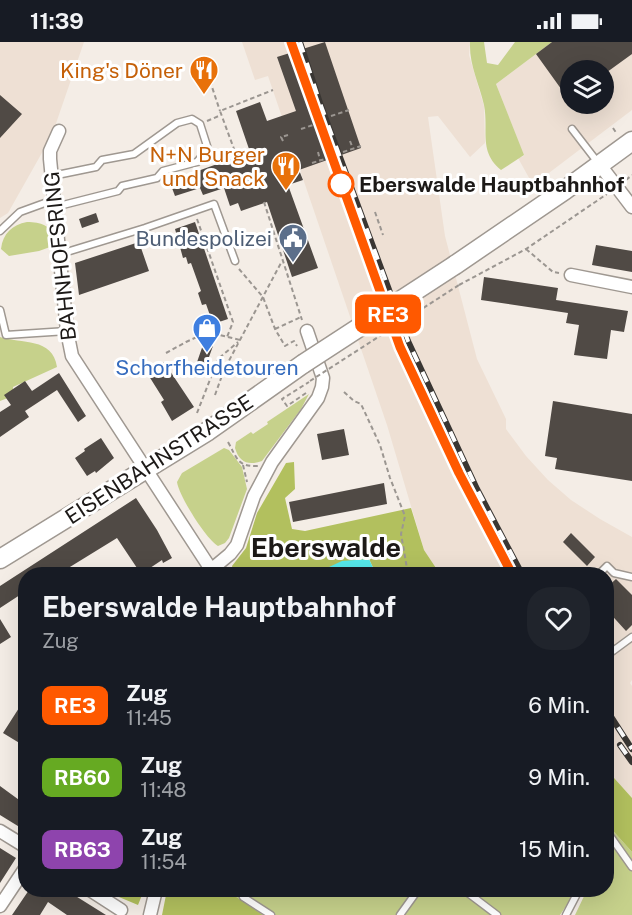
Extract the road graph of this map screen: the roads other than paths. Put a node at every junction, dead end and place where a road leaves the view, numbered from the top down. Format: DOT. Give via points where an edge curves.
graph roads {
  1 [pos="572,129"];
  2 [pos="59,131"];
  3 [pos="632,141"];
  4 [pos="600,165"];
  5 [pos="51,176"];
  6 [pos="53,203"];
  7 [pos="632,207"];
  8 [pos="0,231"];
  9 [pos="60,254"];
  10 [pos="235,261"];
  11 [pos="571,275"];
  12 [pos="632,287"];
  13 [pos="0,310"];
  14 [pos="67,330"];
  15 [pos="307,331"];
  16 [pos="146,469"];
  17 [pos="0,560"];
  18 [pos="210,567"];
  19 [pos="218,567"];
  20 [pos="614,573"];
  21 [pos="632,577"];
  22 [pos="632,637"];
  23 [pos="614,651"];
  24 [pos="0,831"];
  25 [pos="614,841"];
  26 [pos="18,842"];
  27 [pos="632,867"];
  28 [pos="18,879"];
  29 [pos="101,897"];
  30 [pos="154,897"];
  31 [pos="243,897"];
  32 [pos="413,897"];
  33 [pos="473,897"];
  34 [pos="575,897"];
  35 [pos="0,906"];
  36 [pos="122,910"];
  37 [pos="150,915"];
  38 [pos="271,915"];
  39 [pos="400,915"];
  40 [pos="497,915"];
  41 [pos="566,915"];
  1 -- 4 [label="lane"];
  2 -- 5 [label="street, BAHNHOFSRING" via="50,152"];
  3 -- 4 [label="main road, EISENBAHNSTRASSE"];
  4 -- 7 [label="street"];
  4 -- 16 [label="main road, EISENBAHNSTRASSE, bridge" via="213,428"];
  5 -- 6 [label="street, BAHNHOFSRING"];
  5 -- 6 [label="lane" via="134,154 177,123 192,119 200,124 208,149 196,162 163,171 157,178 123,186 118,191"];
  6 -- 8 [label="lane" via="20,212"];
  6 -- 9 [label="street, BAHNHOFSRING"];
  9 -- 10 [label="lane" via="214,204"];
  9 -- 14 [label="street, BAHNHOFSRING"];
  11 -- 12 [label="street"];
  13 -- 14 [label="lane" via="6,335"];
  14 -- 16 [label="street, BAHNHOFSRING" via="72,356"];
  15 -- 19 [label="street" via="323,378 318,398 272,462 254,495 237,545"];
  16 -- 17 [label="main road, EISENBAHNSTRASSE"];
  16 -- 18 [label="street, BAHNHOFSRING"];
  20 -- 21 [label="lane"];
  22 -- 23 [label="lane"];
  24 -- 26 [label="street"];
  25 -- 27 [label="lane"];
  28 -- 35 [label="street"];
  29 -- 36 [label="street"];
  30 -- 37 [label="street"];
  31 -- 38 [label="lane"];
  32 -- 39 [label="lane"];
  33 -- 40 [label="lane"];
  34 -- 41 [label="lane"];
}
